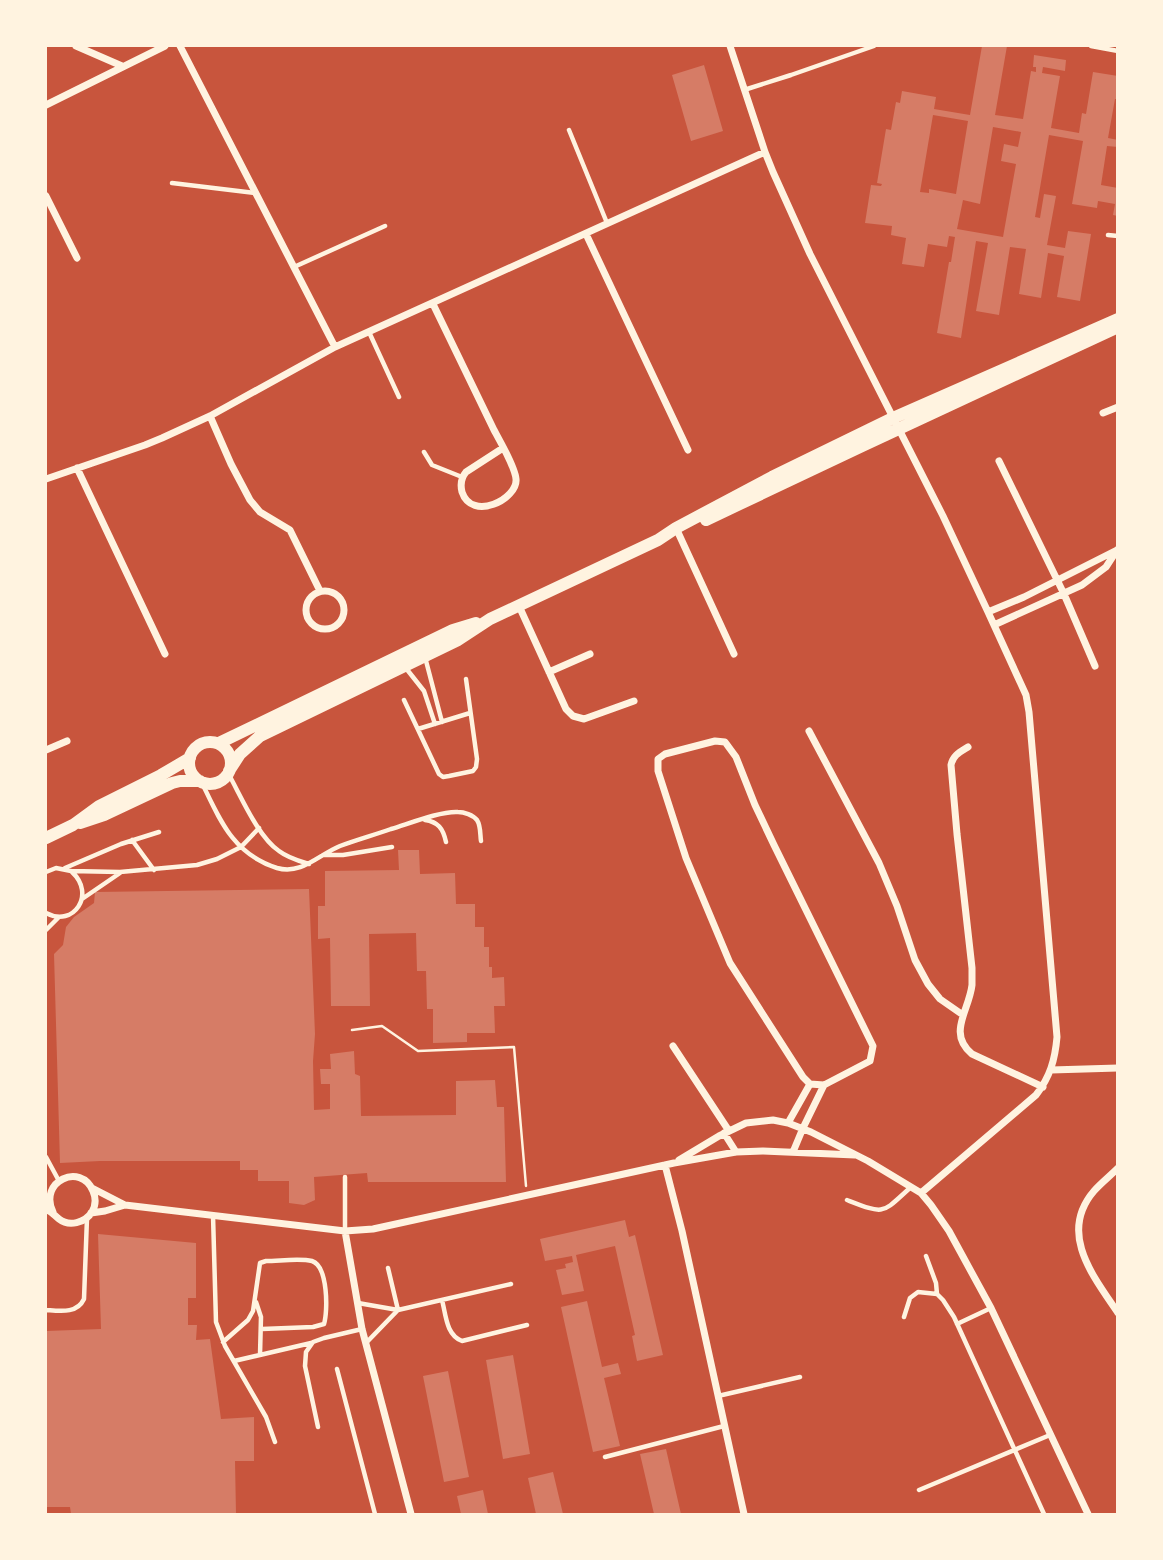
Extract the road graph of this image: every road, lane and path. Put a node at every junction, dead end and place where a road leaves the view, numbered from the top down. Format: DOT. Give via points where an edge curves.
graph roads {
  1 [pos="76,46"];
  2 [pos="165,46"];
  3 [pos="180,46"];
  4 [pos="730,46"];
  5 [pos="874,46"];
  6 [pos="1091,46"];
  7 [pos="1118,51"];
  8 [pos="122,66"];
  9 [pos="744,90"];
  10 [pos="46,105"];
  11 [pos="569,130"];
  12 [pos="765,152"];
  13 [pos="172,183"];
  14 [pos="256,193"];
  15 [pos="46,196"];
  16 [pos="607,224"];
  17 [pos="385,226"];
  18 [pos="586,234"];
  19 [pos="1108,235"];
  20 [pos="1118,236"];
  21 [pos="77,258"];
  22 [pos="294,267"];
  23 [pos="433,304"];
  24 [pos="1118,319"];
  25 [pos="1118,327"];
  26 [pos="369,332"];
  27 [pos="335,347"];
  28 [pos="399,397"];
  29 [pos="1118,407"];
  30 [pos="1104,414"];
  31 [pos="210,416"];
  32 [pos="896,423"];
  33 [pos="503,448"];
  34 [pos="688,450"];
  35 [pos="424,452"];
  36 [pos="999,461"];
  37 [pos="77,468"];
  38 [pos="462,477"];
  39 [pos="46,479"];
  40 [pos="677,531"];
  41 [pos="1117,550"];
  42 [pos="1058,580"];
  43 [pos="320,591"];
  44 [pos="1064,594"];
  45 [pos="519,606"];
  46 [pos="988,612"];
  47 [pos="490,619"];
  48 [pos="994,625"];
  49 [pos="165,654"];
  50 [pos="590,654"];
  51 [pos="734,654"];
  52 [pos="425,656"];
  53 [pos="404,666"];
  54 [pos="1095,666"];
  55 [pos="549,672"];
  56 [pos="466,679"];
  57 [pos="404,700"];
  58 [pos="634,701"];
  59 [pos="471,713"];
  60 [pos="442,722"];
  61 [pos="435,724"];
  62 [pos="418,729"];
  63 [pos="809,731"];
  64 [pos="67,741"];
  65 [pos="219,743"];
  66 [pos="968,747"];
  67 [pos="46,750"];
  68 [pos="190,758"];
  69 [pos="229,772"];
  70 [pos="201,781"];
  71 [pos="420,820"];
  72 [pos="73,825"];
  73 [pos="259,828"];
  74 [pos="159,832"];
  75 [pos="46,838"];
  76 [pos="132,840"];
  77 [pos="481,841"];
  78 [pos="446,842"];
  79 [pos="241,847"];
  80 [pos="392,847"];
  81 [pos="322,855"];
  82 [pos="310,865"];
  83 [pos="64,869"];
  84 [pos="154,870"];
  85 [pos="71,871"];
  86 [pos="46,872"];
  87 [pos="120,872"];
  88 [pos="82,899"];
  89 [pos="46,913"];
  90 [pos="58,917"];
  91 [pos="46,930"];
  92 [pos="963,1015"];
  93 [pos="352,1030"];
  94 [pos="673,1046"];
  95 [pos="1118,1068"];
  96 [pos="1052,1070"];
  97 [pos="810,1084"];
  98 [pos="824,1085"];
  99 [pos="1043,1087"];
  100 [pos="789,1123"];
  101 [pos="803,1128"];
  102 [pos="727,1132"];
  103 [pos="736,1152"];
  104 [pos="793,1152"];
  105 [pos="855,1155"];
  106 [pos="46,1157"];
  107 [pos="670,1164"];
  108 [pos="1118,1168"];
  109 [pos="345,1177"];
  110 [pos="58,1182"];
  111 [pos="46,1184"];
  112 [pos="911,1187"];
  113 [pos="92,1188"];
  114 [pos="921,1193"];
  115 [pos="526,1196"];
  116 [pos="847,1200"];
  117 [pos="125,1205"];
  118 [pos="49,1211"];
  119 [pos="213,1214"];
  120 [pos="89,1215"];
  121 [pos="345,1231"];
  122 [pos="926,1256"];
  123 [pos="388,1268"];
  124 [pos="511,1284"];
  125 [pos="937,1294"];
  126 [pos="442,1300"];
  127 [pos="256,1301"];
  128 [pos="358,1303"];
  129 [pos="991,1308"];
  130 [pos="46,1310"];
  131 [pos="398,1310"];
  132 [pos="1118,1313"];
  133 [pos="904,1317"];
  134 [pos="957,1324"];
  135 [pos="527,1325"];
  136 [pos="262,1329"];
  137 [pos="362,1329"];
  138 [pos="223,1342"];
  139 [pos="313,1342"];
  140 [pos="366,1343"];
  141 [pos="260,1355"];
  142 [pos="234,1362"];
  143 [pos="337,1369"];
  144 [pos="800,1377"];
  145 [pos="718,1396"];
  146 [pos="724,1426"];
  147 [pos="318,1427"];
  148 [pos="1051,1434"];
  149 [pos="275,1442"];
  150 [pos="1015,1451"];
  151 [pos="605,1457"];
  152 [pos="919,1490"];
  153 [pos="375,1514"];
  154 [pos="411,1514"];
  155 [pos="744,1514"];
  156 [pos="1044,1514"];
  157 [pos="1088,1514"];
  1 -- 8 [label="street"];
  2 -- 8 [label="street"];
  3 -- 14 [label="street"];
  4 -- 9 [label="street"];
  5 -- 9 [label="lane"];
  6 -- 7 [label="lane"];
  8 -- 10 [label="street"];
  9 -- 12 [label="street"];
  11 -- 16 [label="lane"];
  12 -- 16 [label="street"];
  12 -- 32 [label="street" via="810,254"];
  13 -- 14 [label="lane"];
  14 -- 22 [label="street"];
  15 -- 21 [label="street"];
  16 -- 18 [label="street"];
  17 -- 22 [label="lane"];
  18 -- 23 [label="street"];
  18 -- 34 [label="street"];
  19 -- 20 [label="lane"];
  22 -- 27 [label="street"];
  23 -- 26 [label="street"];
  23 -- 33 [label="street"];
  24 -- 32 [label="main road"];
  25 -- 32 [label="main road"];
  26 -- 27 [label="street"];
  26 -- 28 [label="lane"];
  27 -- 31 [label="street"];
  29 -- 30 [label="street"];
  31 -- 37 [label="street"];
  31 -- 43 [label="street" via="250,500 260,512 290,530"];
  32 -- 40 [label="main road"];
  32 -- 46 [label="street"];
  33 -- 38 [label="street"];
  33 -- 38 [label="street" via="516,476 516,487 504,499 472,506 463,495"];
  35 -- 38 [label="lane" via="432,465"];
  36 -- 42 [label="street"];
  37 -- 39 [label="street"];
  37 -- 49 [label="street"];
  40 -- 45 [label="main road"];
  40 -- 51 [label="street"];
  41 -- 42 [label="street"];
  41 -- 44 [label="street" via="1099,573"];
  42 -- 44 [label="street"];
  42 -- 46 [label="street"];
  43 -- 43 [label="street" via="338,596 344,606 342,619 333,627 320,628 307,616 310,598"];
  44 -- 48 [label="street"];
  44 -- 54 [label="street"];
  45 -- 47 [label="main road"];
  45 -- 55 [label="street"];
  46 -- 48 [label="street"];
  47 -- 52 [label="main road"];
  47 -- 65 [label="main road" via="453,630"];
  48 -- 96 [label="street" via="1026,695 1029,712 1057,1037"];
  50 -- 55 [label="street"];
  52 -- 53 [label="main road"];
  52 -- 60 [label="lane"];
  53 -- 61 [label="lane" via="424,691"];
  53 -- 69 [label="main road" via="260,736"];
  55 -- 58 [label="street" via="573,716 584,719"];
  56 -- 59 [label="lane"];
  57 -- 62 [label="lane"];
  59 -- 60 [label="lane"];
  59 -- 62 [label="lane" via="477,759 472,771 439,774"];
  60 -- 61 [label="lane"];
  61 -- 62 [label="lane"];
  63 -- 92 [label="street" via="879,863 928,984"];
  64 -- 67 [label="street"];
  65 -- 68 [label="main road" via="201,744"];
  65 -- 69 [label="main road" via="228,752"];
  66 -- 92 [label="street" via="951,765 972,968 972,987"];
  68 -- 70 [label="main road" via="191,771"];
  68 -- 72 [label="main road"];
  69 -- 70 [label="main road" via="214,783"];
  69 -- 73 [label="lane"];
  70 -- 72 [label="main road" via="172,783"];
  70 -- 79 [label="lane" via="223,826"];
  71 -- 77 [label="lane" via="464,813 476,820"];
  71 -- 78 [label="lane" via="442,828"];
  71 -- 81 [label="lane"];
  72 -- 75 [label="main road"];
  73 -- 79 [label="lane"];
  73 -- 82 [label="lane" via="280,852"];
  74 -- 76 [label="lane"];
  76 -- 83 [label="lane"];
  76 -- 84 [label="lane"];
  79 -- 82 [label="lane" via="279,868"];
  79 -- 84 [label="lane" via="197,865"];
  80 -- 81 [label="lane"];
  81 -- 82 [label="lane"];
  83 -- 85 [label="lane"];
  83 -- 86 [label="lane"];
  84 -- 87 [label="lane"];
  85 -- 87 [label="lane"];
  85 -- 88 [label="lane" via="81,884"];
  87 -- 88 [label="lane"];
  88 -- 90 [label="lane" via="73,912"];
  89 -- 90 [label="lane"];
  90 -- 91 [label="lane"];
  92 -- 99 [label="street" via="960,1039 965,1048"];
  93 -- 115 [label="path" via="382,1026 418,1051 514,1047"];
  94 -- 102 [label="street"];
  95 -- 96 [label="street"];
  96 -- 99 [label="street"];
  97 -- 98 [label="street"];
  97 -- 98 [label="street" via="730,963 686,858 658,771 658,759 665,754 715,741 725,742 736,757 873,1046 870,1061"];
  97 -- 100 [label="street"];
  98 -- 101 [label="street"];
  99 -- 114 [label="street"];
  100 -- 101 [label="street"];
  100 -- 102 [label="street" via="755,1121"];
  101 -- 104 [label="street"];
  101 -- 105 [label="street"];
  102 -- 103 [label="street"];
  102 -- 107 [label="street"];
  103 -- 104 [label="street"];
  103 -- 107 [label="street"];
  104 -- 105 [label="street"];
  105 -- 112 [label="street"];
  106 -- 110 [label="lane"];
  107 -- 115 [label="street"];
  107 -- 145 [label="street"];
  108 -- 132 [label="street" via="1093,1192 1078,1230 1084,1256"];
  109 -- 121 [label="lane"];
  110 -- 111 [label="street"];
  110 -- 113 [label="street" via="66,1177 81,1178"];
  110 -- 118 [label="street" via="50,1193"];
  112 -- 114 [label="street"];
  112 -- 116 [label="lane" via="881,1211"];
  113 -- 117 [label="street"];
  113 -- 120 [label="street" via="95,1201"];
  114 -- 129 [label="street" via="949,1231"];
  115 -- 121 [label="street"];
  117 -- 119 [label="street"];
  117 -- 120 [label="street"];
  118 -- 120 [label="street" via="72,1223"];
  119 -- 121 [label="street"];
  119 -- 138 [label="lane" via="216,1322"];
  120 -- 130 [label="lane" via="85,1299 74,1310"];
  121 -- 128 [label="street"];
  122 -- 125 [label="lane"];
  123 -- 131 [label="lane"];
  124 -- 126 [label="lane"];
  125 -- 133 [label="lane" via="913,1294"];
  125 -- 134 [label="lane"];
  126 -- 131 [label="lane"];
  126 -- 135 [label="lane" via="450,1331 462,1341"];
  127 -- 136 [label="lane"];
  127 -- 136 [label="lane" via="263,1262 312,1261 321,1270 327,1308 324,1324"];
  127 -- 138 [label="lane" via="248,1320"];
  128 -- 131 [label="lane"];
  128 -- 137 [label="street"];
  129 -- 134 [label="lane"];
  129 -- 148 [label="street"];
  131 -- 140 [label="lane"];
  134 -- 150 [label="lane"];
  136 -- 141 [label="lane"];
  137 -- 139 [label="lane"];
  137 -- 140 [label="street"];
  138 -- 142 [label="lane"];
  139 -- 141 [label="lane"];
  139 -- 147 [label="lane" via="305,1359"];
  140 -- 154 [label="street"];
  141 -- 142 [label="lane"];
  142 -- 149 [label="lane"];
  143 -- 153 [label="lane"];
  144 -- 145 [label="lane"];
  145 -- 146 [label="street"];
  146 -- 151 [label="lane"];
  146 -- 155 [label="street"];
  148 -- 150 [label="lane"];
  148 -- 157 [label="street"];
  150 -- 152 [label="lane"];
  150 -- 156 [label="lane"];
}
